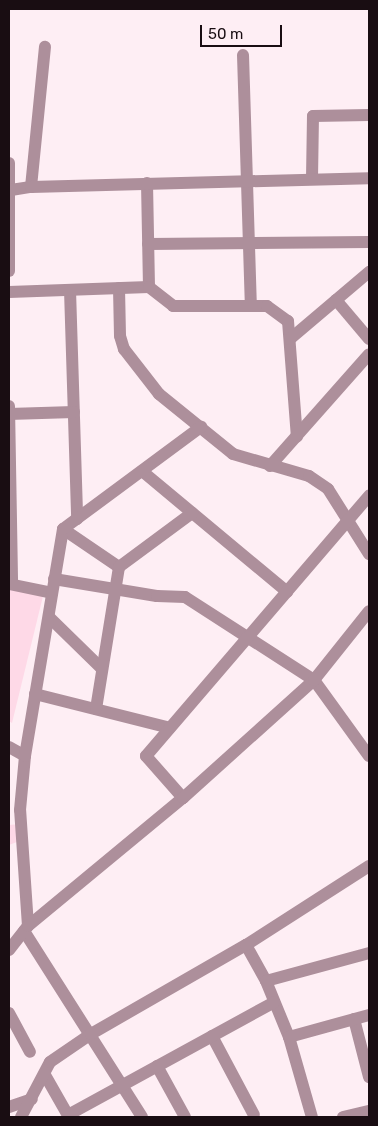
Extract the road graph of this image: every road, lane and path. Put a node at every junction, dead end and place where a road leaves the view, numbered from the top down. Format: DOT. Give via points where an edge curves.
graph roads {
  1 [pos="45,48"];
  2 [pos="243,55"];
  3 [pos="369,115"];
  4 [pos="9,163"];
  5 [pos="369,178"];
  6 [pos="312,179"];
  7 [pos="247,181"];
  8 [pos="147,184"];
  9 [pos="31,187"];
  10 [pos="11,190"];
  11 [pos="249,243"];
  12 [pos="148,244"];
  13 [pos="367,244"];
  14 [pos="9,271"];
  15 [pos="369,272"];
  16 [pos="149,287"];
  17 [pos="119,288"];
  18 [pos="70,290"];
  19 [pos="9,292"];
  20 [pos="336,300"];
  21 [pos="250,305"];
  22 [pos="290,339"];
  23 [pos="369,339"];
  24 [pos="369,354"];
  25 [pos="9,406"];
  26 [pos="74,412"];
  27 [pos="9,414"];
  28 [pos="201,428"];
  29 [pos="297,437"];
  30 [pos="270,466"];
  31 [pos="142,471"];
  32 [pos="369,496"];
  33 [pos="192,513"];
  34 [pos="77,519"];
  35 [pos="347,522"];
  36 [pos="63,529"];
  37 [pos="369,554"];
  38 [pos="120,567"];
  39 [pos="54,579"];
  40 [pos="10,584"];
  41 [pos="116,587"];
  42 [pos="287,592"];
  43 [pos="52,594"];
  44 [pos="369,611"];
  45 [pos="50,618"];
  46 [pos="248,637"];
  47 [pos="102,670"];
  48 [pos="314,680"];
  49 [pos="35,694"];
  50 [pos="96,709"];
  51 [pos="170,728"];
  52 [pos="9,747"];
  53 [pos="25,756"];
  54 [pos="369,756"];
  55 [pos="183,798"];
  56 [pos="369,866"];
  57 [pos="26,929"];
  58 [pos="246,945"];
  59 [pos="9,950"];
  60 [pos="369,953"];
  61 [pos="266,981"];
  62 [pos="274,1002"];
  63 [pos="9,1013"];
  64 [pos="369,1015"];
  65 [pos="354,1019"];
  66 [pos="91,1034"];
  67 [pos="212,1036"];
  68 [pos="289,1037"];
  69 [pos="30,1052"];
  70 [pos="157,1066"];
  71 [pos="44,1075"];
  72 [pos="369,1077"];
  73 [pos="122,1085"];
  74 [pos="32,1099"];
  75 [pos="9,1107"];
  76 [pos="369,1111"];
  77 [pos="254,1115"];
  78 [pos="68,1116"];
  79 [pos="21,1117"];
  80 [pos="142,1117"];
  81 [pos="185,1117"];
  82 [pos="312,1117"];
  83 [pos="343,1117"];
  1 -- 9 [label="street"];
  2 -- 7 [label="street"];
  3 -- 6 [label="street" via="313,116"];
  4 -- 10 [label="street"];
  5 -- 6 [label="street"];
  6 -- 7 [label="street"];
  7 -- 8 [label="street"];
  7 -- 11 [label="street"];
  8 -- 9 [label="street"];
  8 -- 12 [label="street"];
  9 -- 10 [label="street"];
  10 -- 14 [label="street"];
  11 -- 12 [label="street"];
  11 -- 13 [label="street"];
  11 -- 21 [label="street"];
  12 -- 16 [label="street"];
  15 -- 20 [label="street"];
  16 -- 17 [label="street"];
  16 -- 21 [label="street" via="173,306"];
  17 -- 18 [label="street"];
  17 -- 28 [label="street" via="120,336 124,349 159,394"];
  18 -- 19 [label="street"];
  18 -- 26 [label="street"];
  20 -- 22 [label="street"];
  20 -- 23 [label="street"];
  21 -- 22 [label="street" via="267,306 288,321"];
  22 -- 29 [label="street"];
  24 -- 29 [label="street"];
  25 -- 27 [label="street"];
  26 -- 27 [label="street"];
  26 -- 34 [label="street"];
  27 -- 40 [label="street"];
  28 -- 30 [label="street" via="233,454"];
  28 -- 31 [label="street"];
  29 -- 30 [label="street"];
  30 -- 35 [label="street" via="309,476 328,489 339,503"];
  31 -- 33 [label="street"];
  31 -- 34 [label="street"];
  32 -- 35 [label="street"];
  33 -- 38 [label="street"];
  33 -- 42 [label="street"];
  34 -- 36 [label="street"];
  35 -- 37 [label="street"];
  35 -- 42 [label="street"];
  36 -- 38 [label="street"];
  36 -- 39 [label="street"];
  38 -- 41 [label="street"];
  39 -- 41 [label="street"];
  39 -- 43 [label="street"];
  40 -- 43 [label="street"];
  41 -- 46 [label="street" via="157,596 185,597"];
  41 -- 47 [label="street"];
  42 -- 46 [label="street"];
  43 -- 45 [label="street"];
  44 -- 48 [label="street"];
  45 -- 47 [label="street"];
  45 -- 49 [label="street"];
  46 -- 48 [label="street"];
  46 -- 51 [label="street"];
  47 -- 50 [label="street"];
  48 -- 54 [label="street"];
  48 -- 55 [label="street"];
  49 -- 50 [label="street"];
  49 -- 53 [label="street"];
  50 -- 51 [label="street"];
  51 -- 55 [label="street" via="146,756"];
  52 -- 53 [label="street"];
  53 -- 57 [label="street" via="20,810"];
  55 -- 57 [label="street"];
  56 -- 58 [label="street"];
  57 -- 59 [label="street"];
  57 -- 66 [label="street"];
  58 -- 61 [label="street"];
  58 -- 66 [label="street"];
  60 -- 61 [label="street"];
  61 -- 62 [label="street"];
  62 -- 67 [label="street"];
  62 -- 68 [label="street"];
  63 -- 69 [label="street"];
  64 -- 65 [label="street"];
  65 -- 68 [label="street"];
  65 -- 72 [label="street"];
  66 -- 71 [label="street" via="50,1062"];
  66 -- 73 [label="street"];
  67 -- 70 [label="street"];
  67 -- 77 [label="street"];
  68 -- 82 [label="street"];
  70 -- 73 [label="street"];
  70 -- 81 [label="street"];
  71 -- 74 [label="street"];
  71 -- 78 [label="street"];
  73 -- 78 [label="street"];
  73 -- 80 [label="street"];
  74 -- 75 [label="street"];
  74 -- 79 [label="street"];
  76 -- 83 [label="street"];
}
